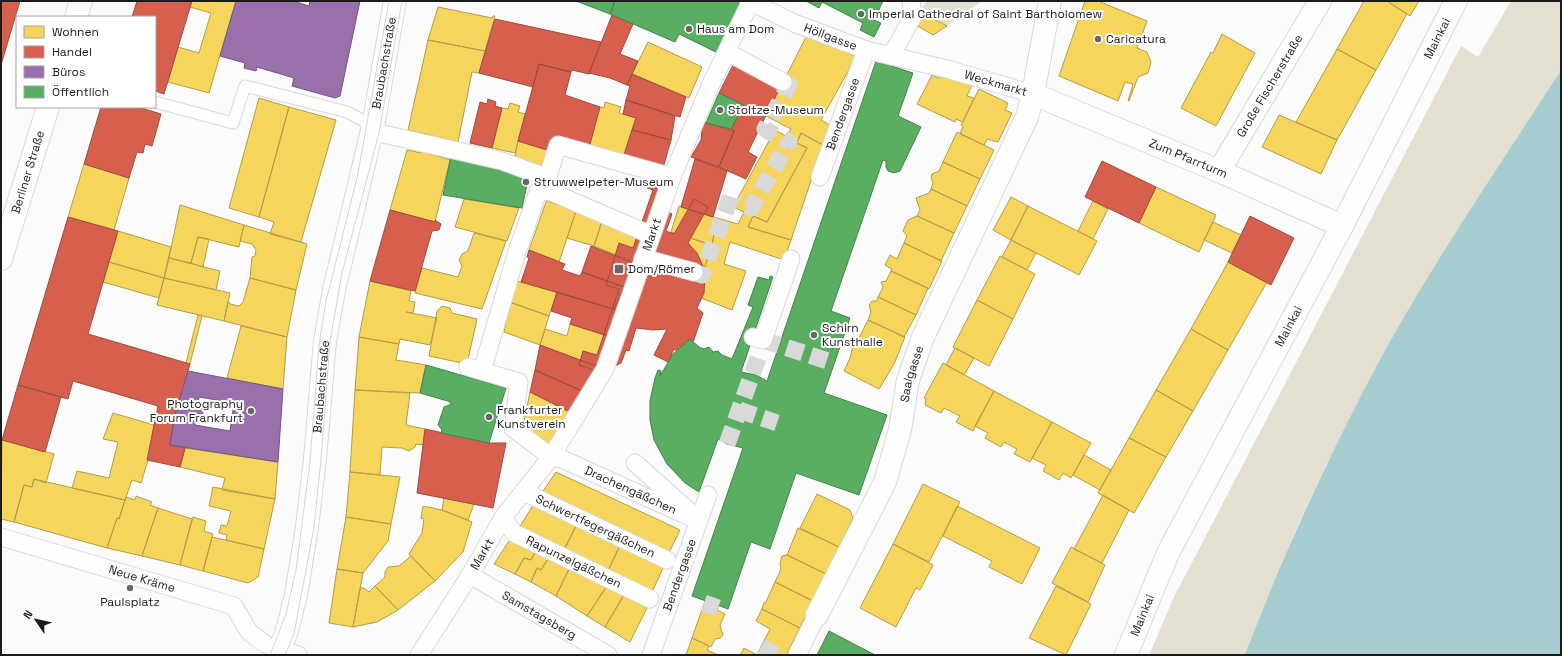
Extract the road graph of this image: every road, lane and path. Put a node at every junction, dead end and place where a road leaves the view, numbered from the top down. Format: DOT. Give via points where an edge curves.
graph roads {
  1 [pos="81,1"];
  2 [pos="395,1"];
  3 [pos="750,1"];
  4 [pos="1050,1"];
  5 [pos="1320,1"];
  6 [pos="1456,1"];
  7 [pos="914,12"];
  8 [pos="76,16"];
  9 [pos="866,50"];
  10 [pos="727,52"];
  11 [pos="891,56"];
  12 [pos="783,82"];
  13 [pos="1033,94"];
  14 [pos="156,102"];
  15 [pos="48,108"];
  16 [pos="373,126"];
  17 [pos="1219,171"];
  18 [pos="672,177"];
  19 [pos="820,178"];
  20 [pos="544,184"];
  21 [pos="1342,226"];
  22 [pos="651,235"];
  23 [pos="643,258"];
  24 [pos="1,259"];
  25 [pos="791,259"];
  26 [pos="694,272"];
  27 [pos="758,339"];
  28 [pos="557,458"];
  29 [pos="635,463"];
  30 [pos="524,492"];
  31 [pos="708,495"];
  32 [pos="503,518"];
  33 [pos="699,521"];
  34 [pos="1,537"];
  35 [pos="667,560"];
  36 [pos="470,575"];
  37 [pos="650,599"];
  38 [pos="813,613"];
  39 [pos="282,651"];
  40 [pos="419,655"];
  41 [pos="608,655"];
  42 [pos="651,655"];
  43 [pos="797,655"];
  44 [pos="1126,655"];
  1 -- 8 [label="street"];
  2 -- 16 [label="street, Braubachstraße"];
  3 -- 9 [label="street, Höllgasse" via="794,23"];
  3 -- 10 [label="street, Markt"];
  4 -- 13 [label="street, Weckmarkt"];
  5 -- 17 [label="street, Große Fischerstraße"];
  6 -- 21 [label="street, Mainkai"];
  7 -- 11 [label="street"];
  9 -- 11 [label="street, Weckmarkt"];
  9 -- 19 [label="street, Bendergasse"];
  10 -- 12 [label="street"];
  10 -- 18 [label="street, Markt"];
  11 -- 13 [label="street, Weckmarkt"];
  13 -- 17 [label="street, Zum Pfarrturm"];
  13 -- 38 [label="street, Saalgasse" via="1027,117 923,337 908,380 900,430 885,482"];
  14 -- 16 [label="lane" via="233,123 245,86 347,112"];
  15 -- 24 [label="street, Berliner Straße"];
  16 -- 20 [label="street, Braubachstraße" via="379,133 502,161"];
  16 -- 39 [label="street, Braubachstraße" via="334,290 325,340 307,527 296,595"];
  17 -- 21 [label="street, Zum Pfarrturm"];
  18 -- 20 [label="street" via="558,145"];
  18 -- 22 [label="street, Markt"];
  20 -- 22 [label="street, Braubachstraße" via="549,191"];
  20 -- 28 [label="street" via="511,250 475,369 519,382 513,428"];
  21 -- 44 [label="street, Mainkai" via="1168,554"];
  22 -- 23 [label="street, Markt"];
  23 -- 26 [label="street"];
  23 -- 28 [label="street, Markt" via="604,369"];
  25 -- 27 [label="street"];
  28 -- 30 [label="street, Markt"];
  28 -- 33 [label="street, Drachengäßchen"];
  29 -- 33 [label="street"];
  30 -- 32 [label="street, Markt"];
  30 -- 35 [label="street, Schwertfegergäßchen"];
  31 -- 33 [label="street, Bendergasse"];
  32 -- 36 [label="street, Markt"];
  32 -- 37 [label="street, Rapunzelgäßchen" via="514,533"];
  33 -- 42 [label="street, Bendergasse"];
  34 -- 39 [label="street, Neue Kräme" via="234,606 249,632"];
  36 -- 40 [label="street, Markt"];
  36 -- 41 [label="street, Samstagsberg"];
  38 -- 43 [label="street, Saalgasse"];
}
